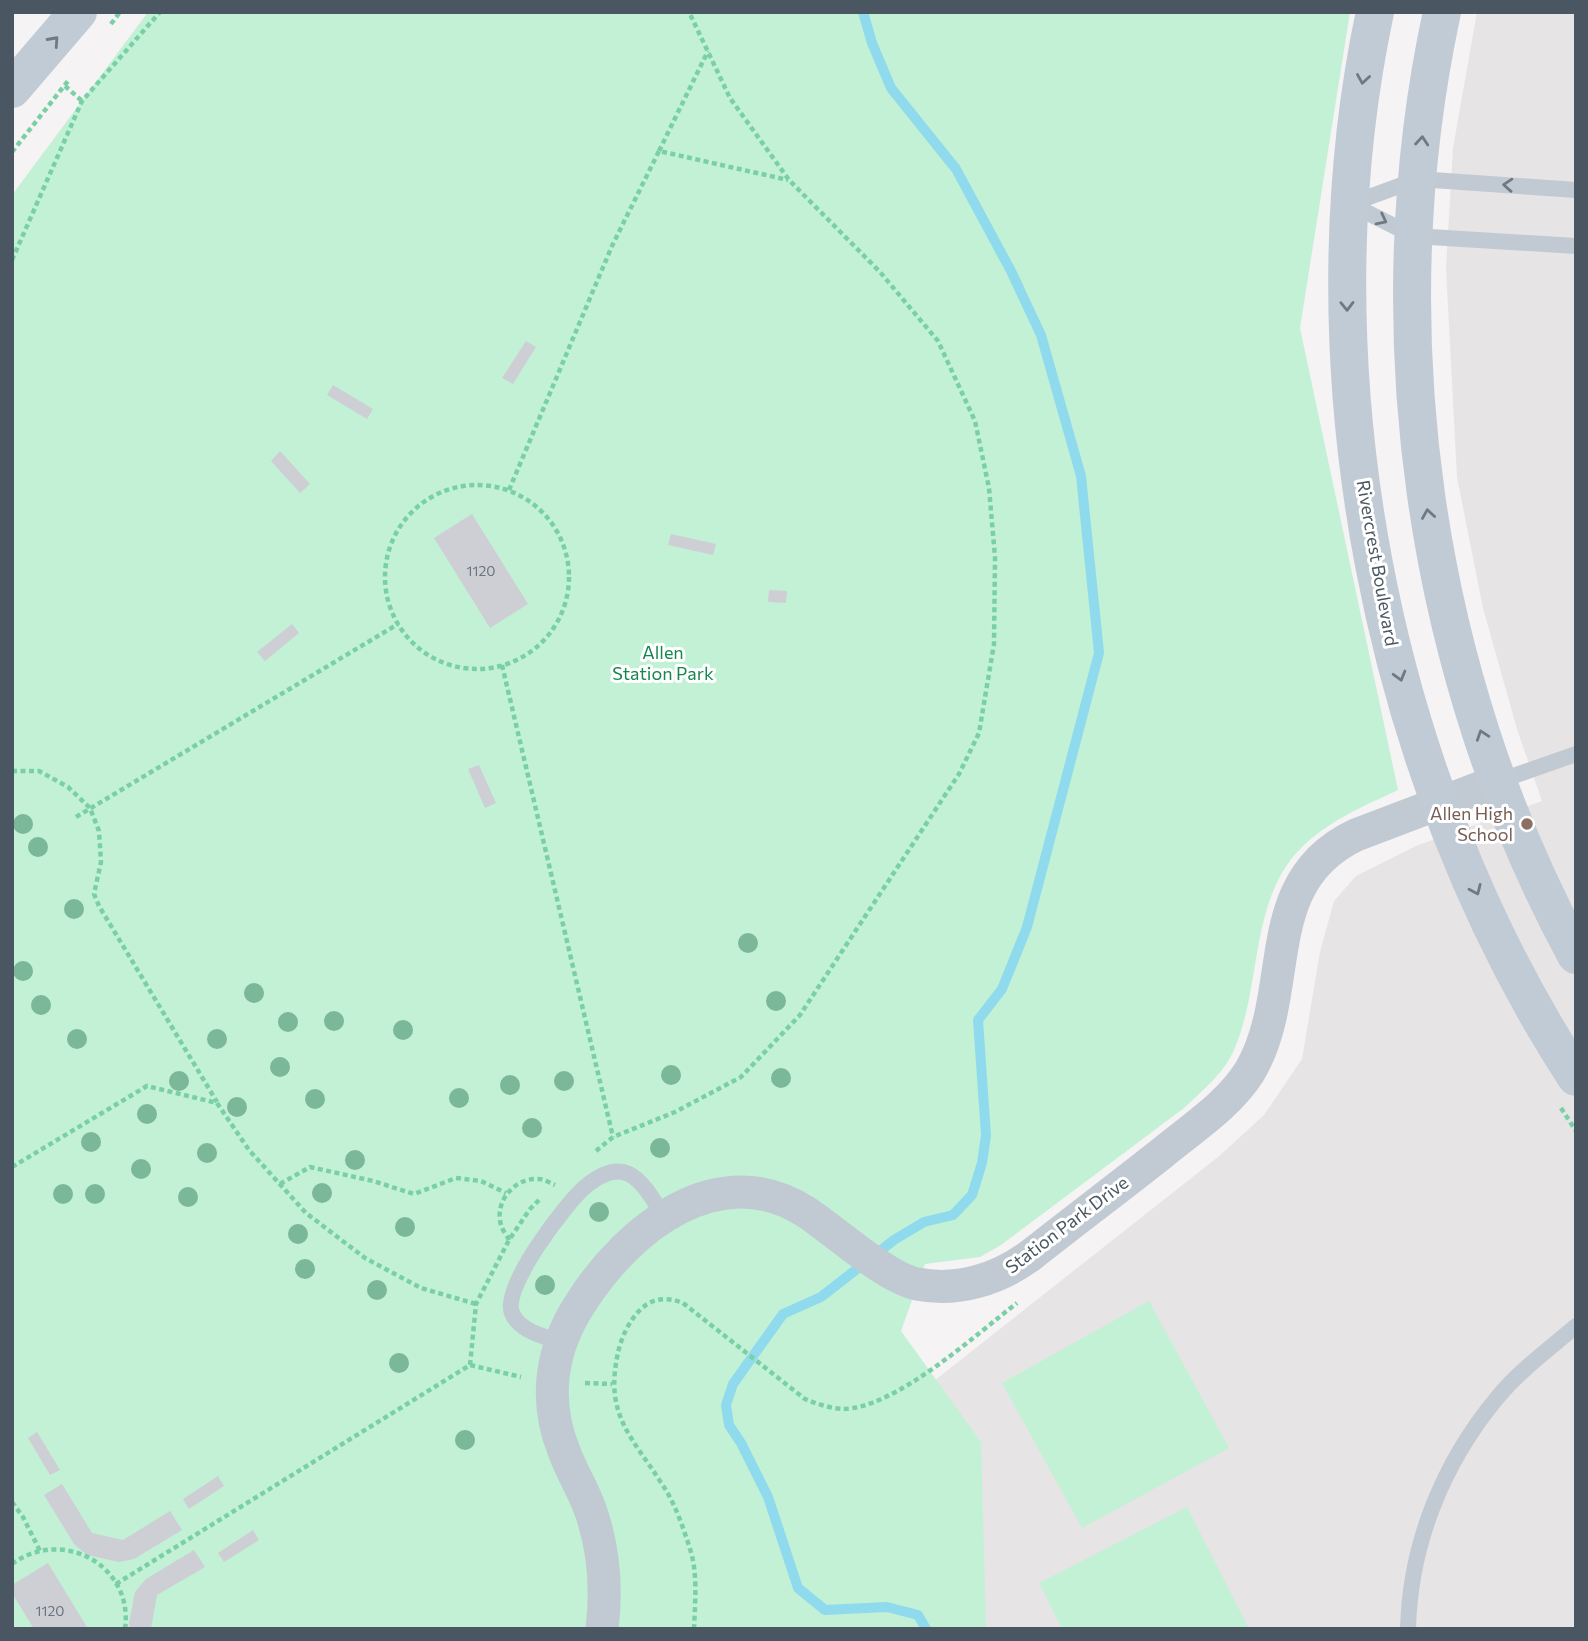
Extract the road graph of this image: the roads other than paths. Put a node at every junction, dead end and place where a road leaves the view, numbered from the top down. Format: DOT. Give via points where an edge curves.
graph roads {
  1 [pos="78,12"];
  2 [pos="1375,12"];
  3 [pos="1442,12"];
  4 [pos="18,72"];
  5 [pos="1418,179"];
  6 [pos="1576,190"];
  7 [pos="1351,204"];
  8 [pos="1414,236"];
  9 [pos="1576,246"];
  10 [pos="1576,754"];
  11 [pos="1498,782"];
  12 [pos="1439,802"];
  13 [pos="1576,955"];
  14 [pos="1576,1077"];
  15 [pos="663,1215"];
  16 [pos="1576,1326"];
  17 [pos="561,1342"];
  18 [pos="602,1629"];
  19 [pos="1408,1629"];
  4 -- 1 [label="street, one-way"];
  2 -- 7 [label="street, Rivercrest Boulevard, one-way" via="1362,84"];
  5 -- 3 [label="street, one-way"];
  6 -- 5 [label="lane, one-way"];
  5 -- 7 [label="lane"];
  5 -- 8 [label="street"];
  7 -- 8 [label="lane, one-way"];
  7 -- 12 [label="street, Rivercrest Boulevard, one-way" via="1348,339 1363,493 1395,658"];
  8 -- 9 [label="lane"];
  11 -- 8 [label="street, one-way" via="1451,627 1425,493 1413,355"];
  10 -- 11 [label="lane"];
  11 -- 12 [label="street, Station Park Drive"];
  11 -- 13 [label="street"];
  12 -- 14 [label="street, Rivercrest Boulevard, one-way" via="1499,942"];
  12 -- 15 [label="street, Station Park Drive" via="1340,842 1322,856 1290,909 1272,1012 1256,1060 1241,1084 1215,1110 1004,1273 974,1283 917,1284 894,1274 797,1207 774,1198 722,1194"];
  15 -- 17 [label="street, Station Park Drive" via="597,1279"];
  15 -- 17 [label="lane" via="644,1188 622,1172 594,1180 571,1202 519,1278 510,1308 527,1329"];
  16 -- 19 [label="lane" via="1497,1397 1454,1461 1434,1502 1417,1556"];
  17 -- 18 [label="street, Station Park Drive" via="553,1367 553,1408 563,1449 590,1508 600,1546 605,1590"];
}
